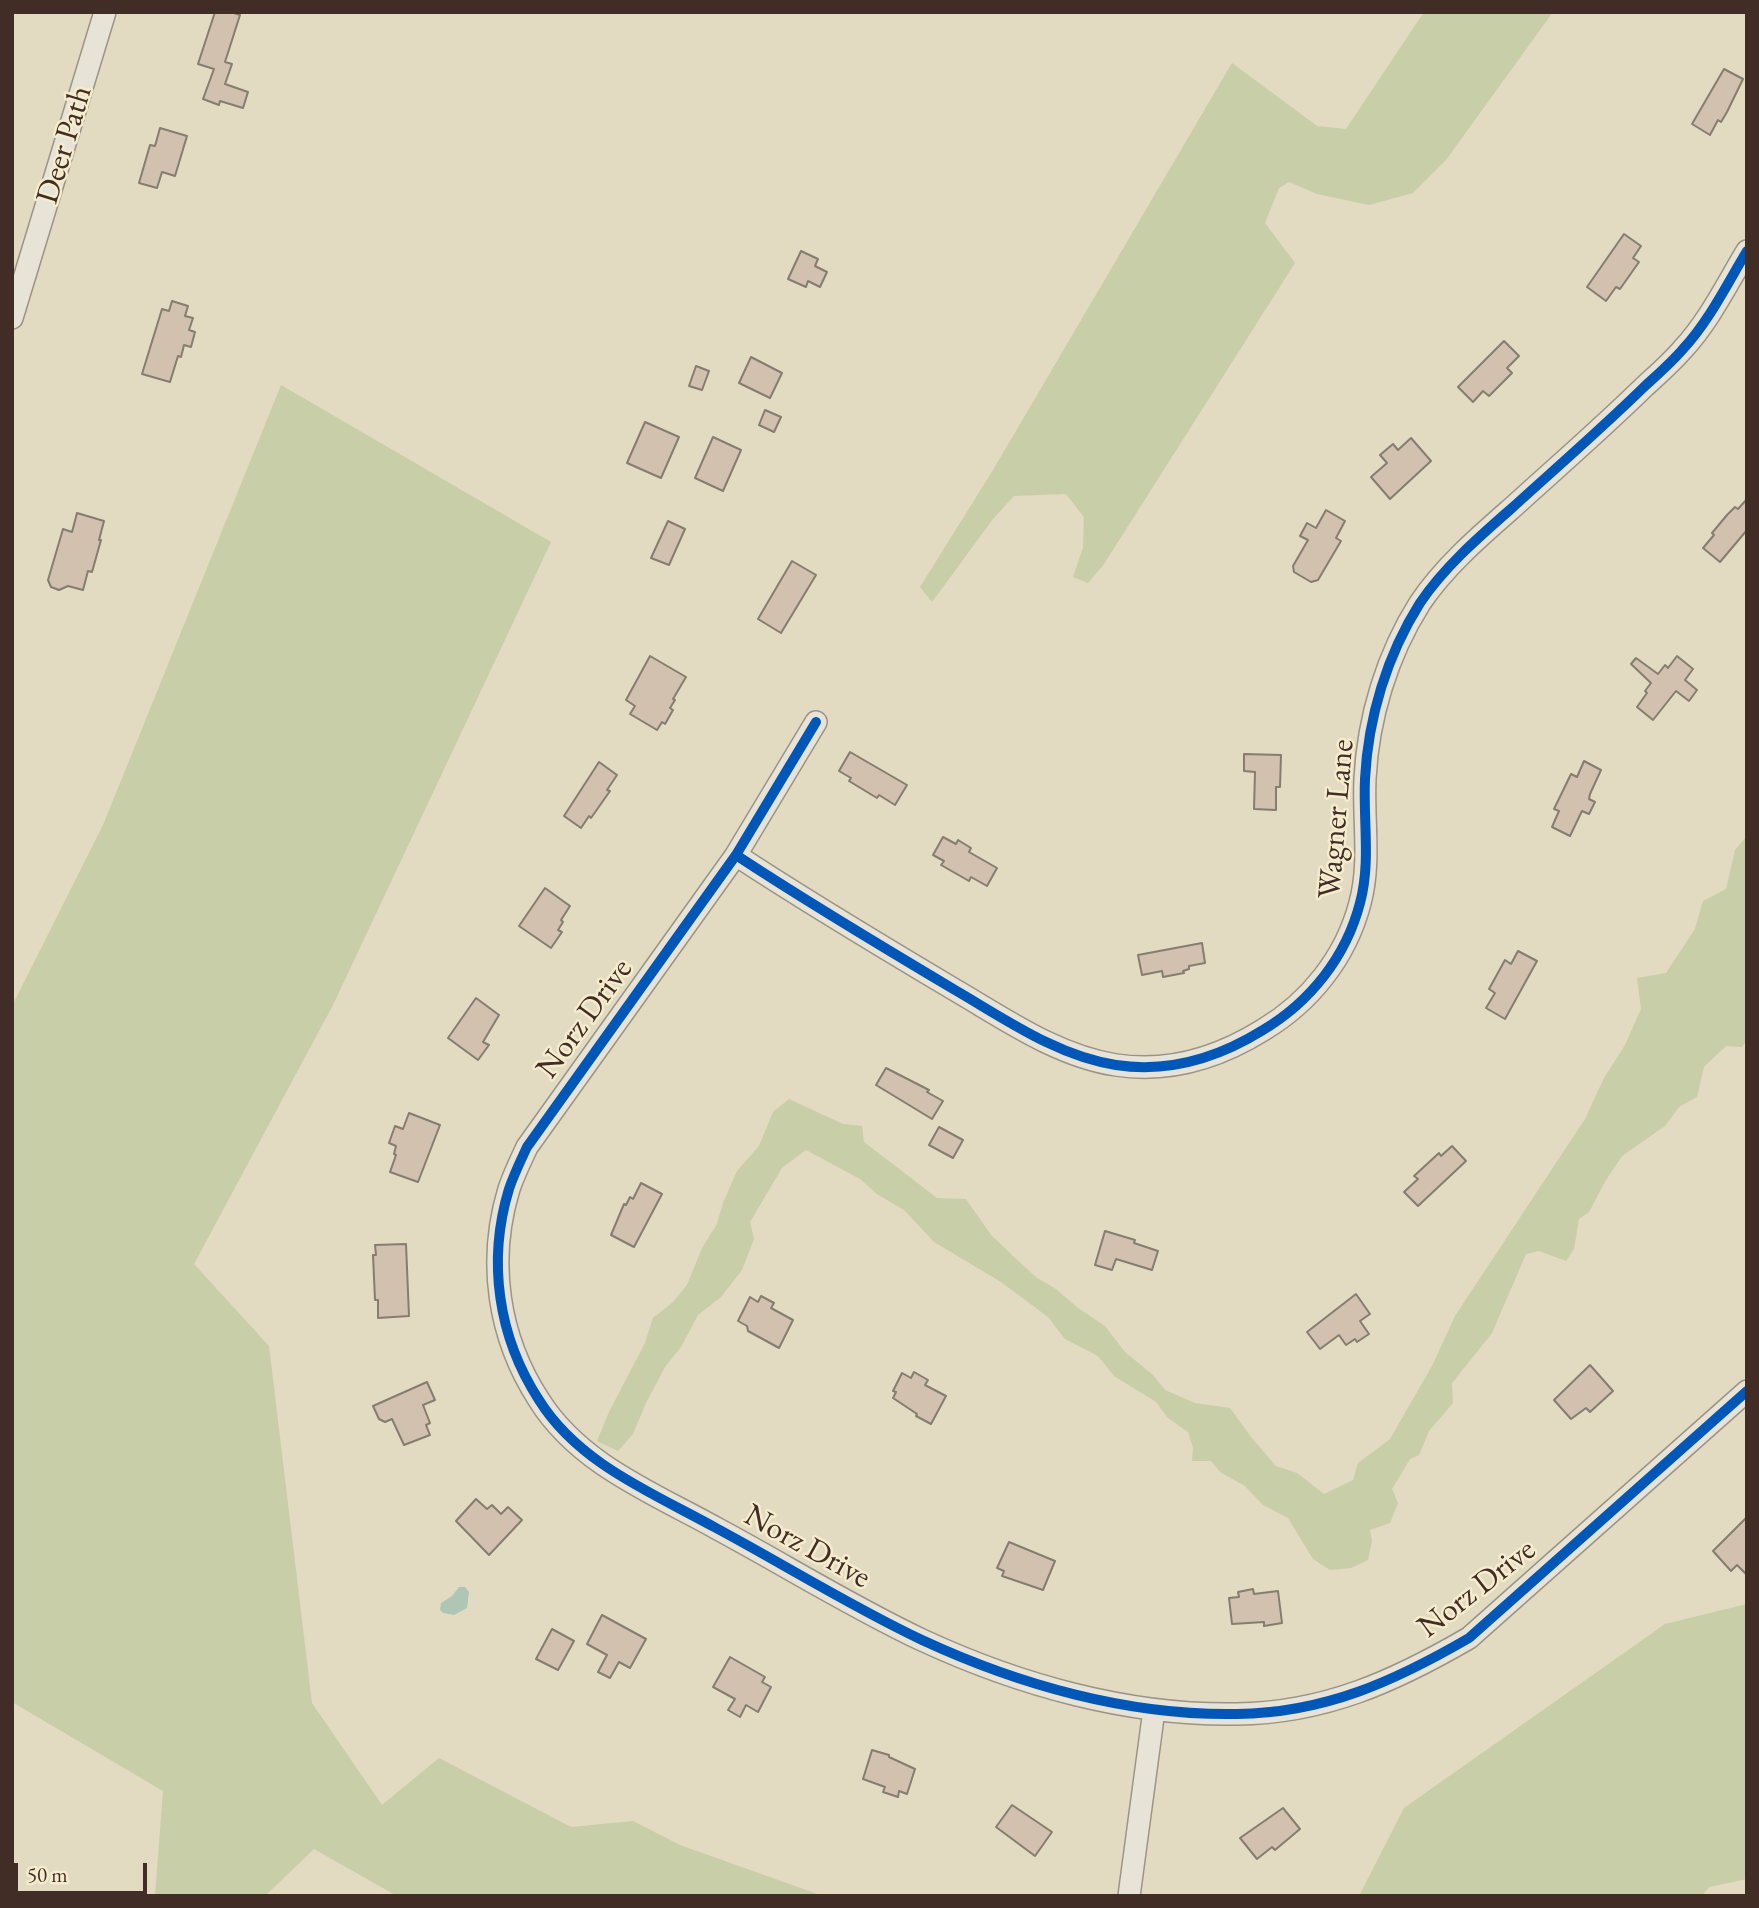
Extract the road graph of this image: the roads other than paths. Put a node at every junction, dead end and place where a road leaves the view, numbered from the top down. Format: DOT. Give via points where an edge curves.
graph roads {
  1 [pos="105,12"];
  2 [pos="1747,251"];
  3 [pos="12,318"];
  4 [pos="816,722"];
  5 [pos="736,855"];
  6 [pos="1747,1391"];
  7 [pos="1154,1710"];
  8 [pos="1129,1896"];
  1 -- 3 [label="street, Deer Path"];
  2 -- 5 [label="street, Wagner Lane" via="1684,349 1487,530 1419,605 1388,668 1370,732 1365,782 1366,875 1350,931 1329,971 1309,994 1282,1019 1234,1048 1160,1068 1114,1065 1077,1056 929,975"];
  4 -- 5 [label="street, Norz Drive"];
  5 -- 7 [label="street, Norz Drive" via="553,1108 527,1147 510,1187 499,1233 497,1272 500,1308 522,1372 560,1429 586,1453 641,1488 898,1627 1049,1687"];
  6 -- 7 [label="street, Norz Drive" via="1469,1638 1416,1669 1363,1692 1315,1705 1237,1714"];
  7 -- 8 [label="street"];
}
